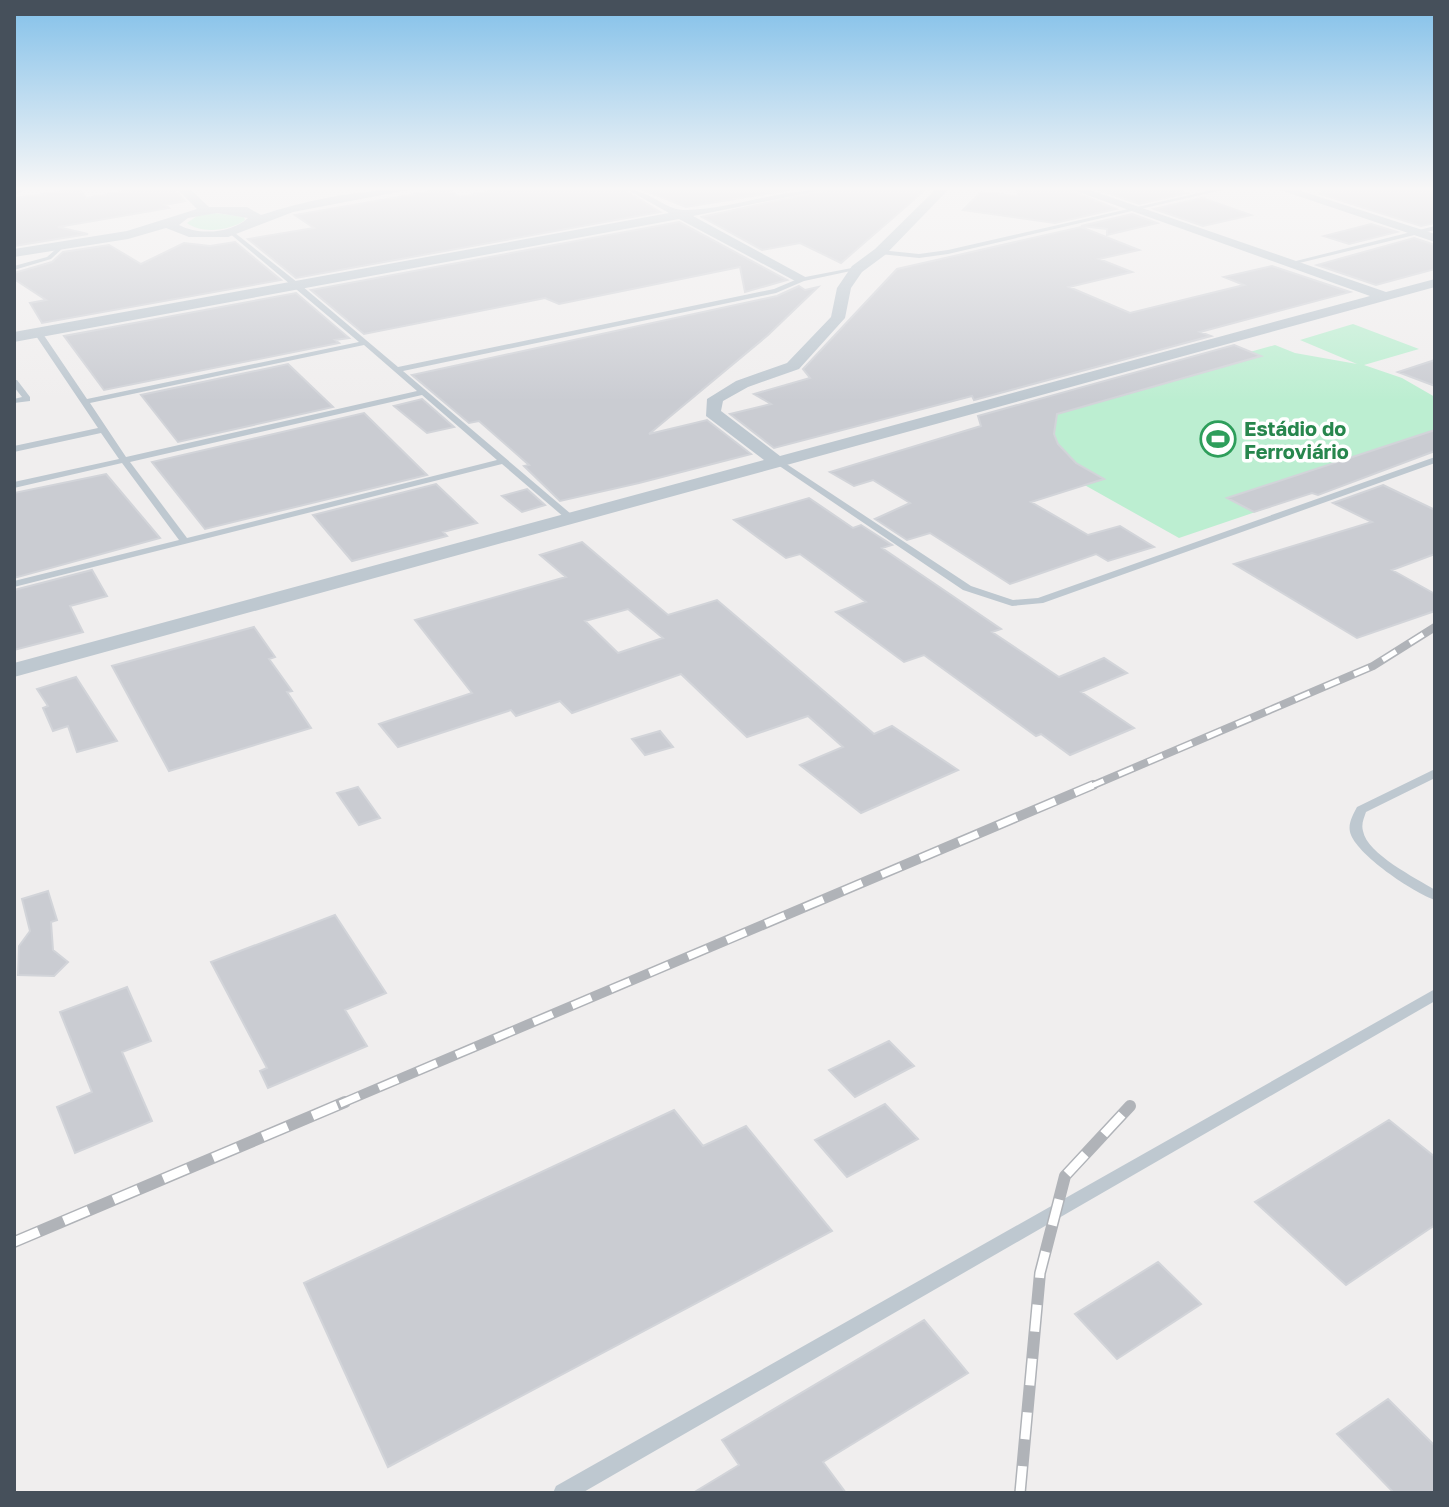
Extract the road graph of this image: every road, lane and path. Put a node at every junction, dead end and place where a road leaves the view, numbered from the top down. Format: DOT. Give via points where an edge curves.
graph roads {
  1 [pos="41,260"];
  2 [pos="267,260"];
  3 [pos="442,260"];
  4 [pos="767,260"];
  5 [pos="869,260"];
  6 [pos="1283,260"];
  7 [pos="1302,260"];
  8 [pos="1291,263"];
  9 [pos="14,268"];
  10 [pos="857,269"];
  11 [pos="802,279"];
  12 [pos="1435,283"];
  13 [pos="300,287"];
  14 [pos="1386,297"];
  15 [pos="38,333"];
  16 [pos="14,337"];
  17 [pos="364,343"];
  18 [pos="396,370"];
  19 [pos="14,382"];
  20 [pos="421,393"];
  21 [pos="14,401"];
  22 [pos="85,402"];
  23 [pos="103,430"];
  24 [pos="14,449"];
  25 [pos="124,460"];
  26 [pos="1435,460"];
  27 [pos="504,461"];
  28 [pos="776,461"];
  29 [pos="14,485"];
  30 [pos="568,516"];
  31 [pos="185,541"];
  32 [pos="14,584"];
  33 [pos="14,670"];
  34 [pos="1435,773"];
  35 [pos="1435,896"];
  36 [pos="1435,994"];
  37 [pos="563,1493"];
  1 -- 9 [label="lane"];
  2 -- 13 [label="lane"];
  3 -- 13 [label="street"];
  4 -- 11 [label="street"];
  5 -- 10 [label="street"];
  6 -- 8 [label="street"];
  7 -- 8 [label="lane"];
  8 -- 14 [label="street"];
  10 -- 11 [label="lane"];
  10 -- 28 [label="street" via="844,288 838,318 793,366 715,399 712,412"];
  11 -- 18 [label="lane" via="776,291"];
  12 -- 14 [label="street"];
  13 -- 15 [label="street"];
  13 -- 17 [label="lane"];
  14 -- 28 [label="street"];
  15 -- 16 [label="street"];
  15 -- 22 [label="lane"];
  17 -- 18 [label="lane"];
  17 -- 22 [label="lane"];
  18 -- 20 [label="lane"];
  19 -- 21 [label="lane" via="27,399"];
  20 -- 25 [label="lane"];
  20 -- 27 [label="lane"];
  22 -- 23 [label="lane"];
  23 -- 24 [label="lane"];
  23 -- 25 [label="lane"];
  25 -- 29 [label="lane"];
  25 -- 31 [label="lane"];
  26 -- 28 [label="lane" via="1039,601 1012,603 967,588"];
  27 -- 30 [label="lane"];
  27 -- 31 [label="lane"];
  28 -- 30 [label="street"];
  30 -- 33 [label="street"];
  31 -- 32 [label="lane"];
  34 -- 35 [label="lane" via="1361,810 1356,822 1369,852"];
  36 -- 37 [label="lane"];
}
